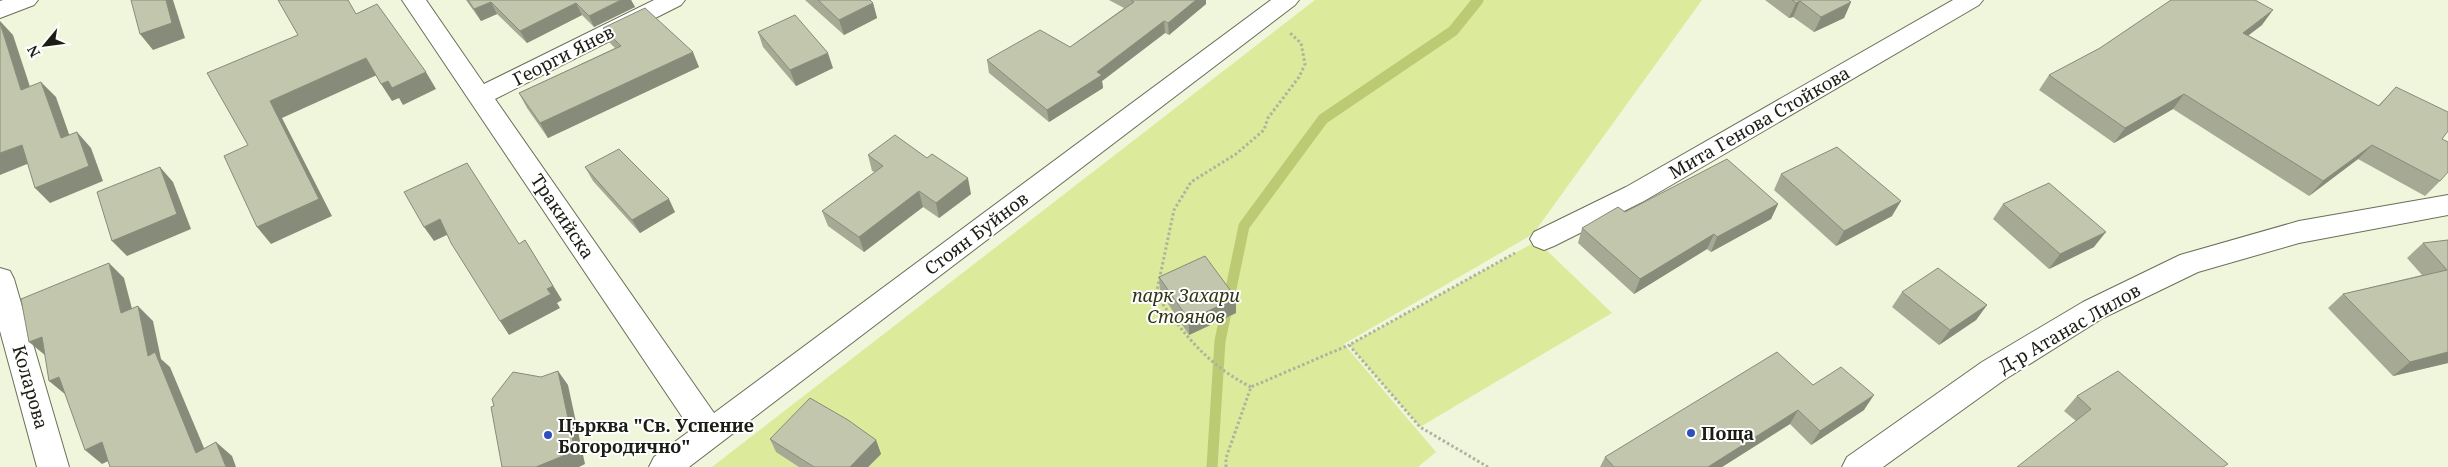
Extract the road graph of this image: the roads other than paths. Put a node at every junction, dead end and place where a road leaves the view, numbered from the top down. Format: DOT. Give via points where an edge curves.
graph roads {
  1 [pos="26,0"];
  2 [pos="414,0"];
  3 [pos="673,0"];
  4 [pos="1971,0"];
  5 [pos="1279,6"];
  6 [pos="0,10"];
  7 [pos="481,96"];
  8 [pos="2448,205"];
  9 [pos="1544,239"];
  10 [pos="0,279"];
  11 [pos="7,335"];
  12 [pos="710,433"];
  13 [pos="54,467"];
  14 [pos="665,467"];
  15 [pos="1858,467"];
  1 -- 6 [label="street"];
  2 -- 7 [label="street, Тракийска"];
  3 -- 7 [label="street, Георги Янев"];
  4 -- 9 [label="street, Мита Генова Стойкова" via="1635,194"];
  5 -- 12 [label="street, Стоян Буйнов"];
  7 -- 12 [label="street, Тракийска"];
  8 -- 15 [label="street, Д-р Атанас Лилов" via="2299,232 2190,263 2093,310 2001,366"];
  10 -- 11 [label="street, Коларова"];
  11 -- 13 [label="street, Коларова"];
  12 -- 14 [label="street, Стоян Буйнов"];
}
